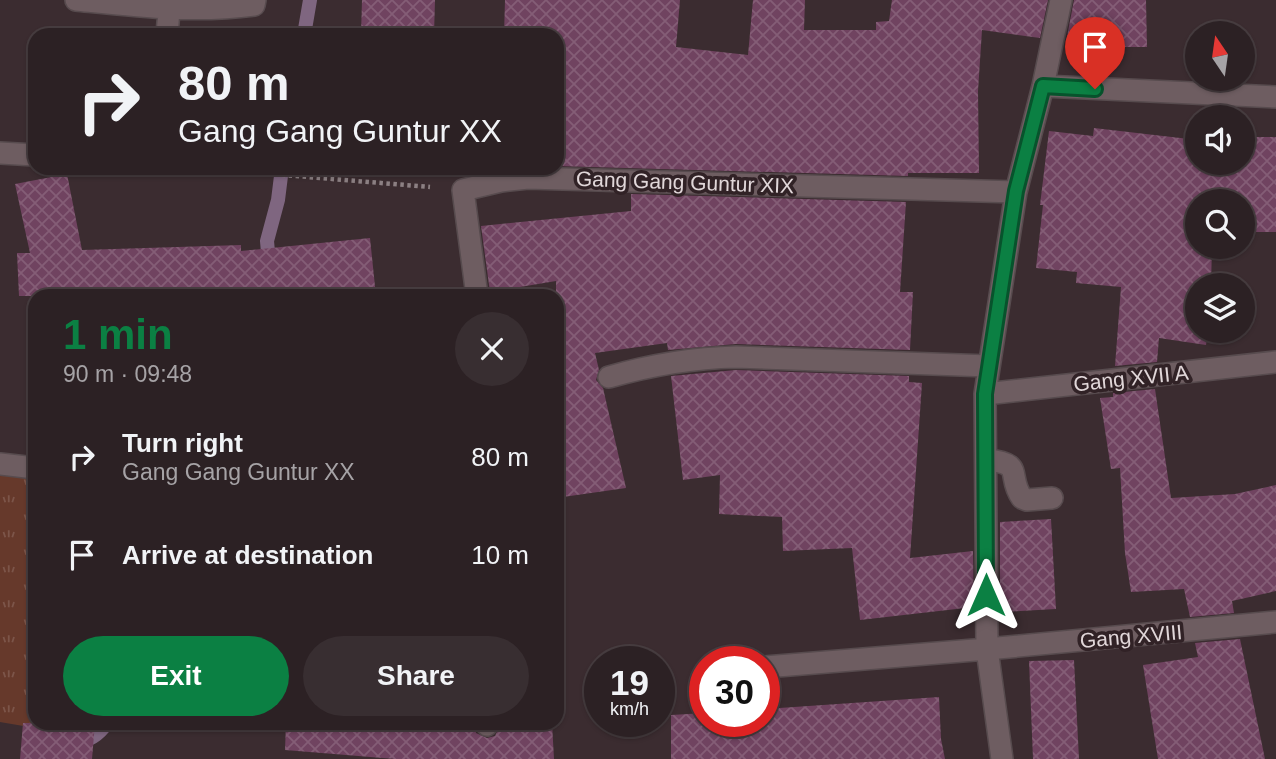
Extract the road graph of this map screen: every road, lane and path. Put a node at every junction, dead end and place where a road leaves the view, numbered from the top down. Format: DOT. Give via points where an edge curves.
graph roads {
  1 [pos="76,0"];
  2 [pos="255,0"];
  3 [pos="1061,0"];
  4 [pos="169,10"];
  5 [pos="168,28"];
  6 [pos="1043,86"];
  7 [pos="1276,97"];
  8 [pos="0,153"];
  9 [pos="28,155"];
  10 [pos="282,175"];
  11 [pos="463,190"];
  12 [pos="1016,191"];
  13 [pos="476,289"];
  14 [pos="1276,362"];
  15 [pos="989,366"];
  16 [pos="609,377"];
  17 [pos="985,394"];
  18 [pos="986,460"];
  19 [pos="0,464"];
  20 [pos="28,467"];
  21 [pos="1052,498"];
  22 [pos="1276,622"];
  23 [pos="987,649"];
  24 [pos="780,666"];
  25 [pos="1002,759"];
  1 -- 4 [label="street"];
  2 -- 4 [label="street" via="254,5 231,8"];
  3 -- 6 [label="street"];
  4 -- 5 [label="street"];
  6 -- 7 [label="street"];
  6 -- 12 [label="street"];
  8 -- 9 [label="street"];
  10 -- 11 [label="path"];
  11 -- 12 [label="street, Gang Gang Guntur XIX" via="528,178"];
  11 -- 13 [label="street"];
  12 -- 15 [label="street"];
  14 -- 17 [label="street, Gang XVII A"];
  15 -- 16 [label="street" via="694,358"];
  15 -- 17 [label="street"];
  17 -- 18 [label="street"];
  18 -- 21 [label="street" via="1004,461 1009,466 1022,498"];
  18 -- 23 [label="street"];
  19 -- 20 [label="street"];
  22 -- 23 [label="street, Gang XVIII"];
  23 -- 24 [label="street, Gang XVIII"];
  23 -- 25 [label="street"];
}
